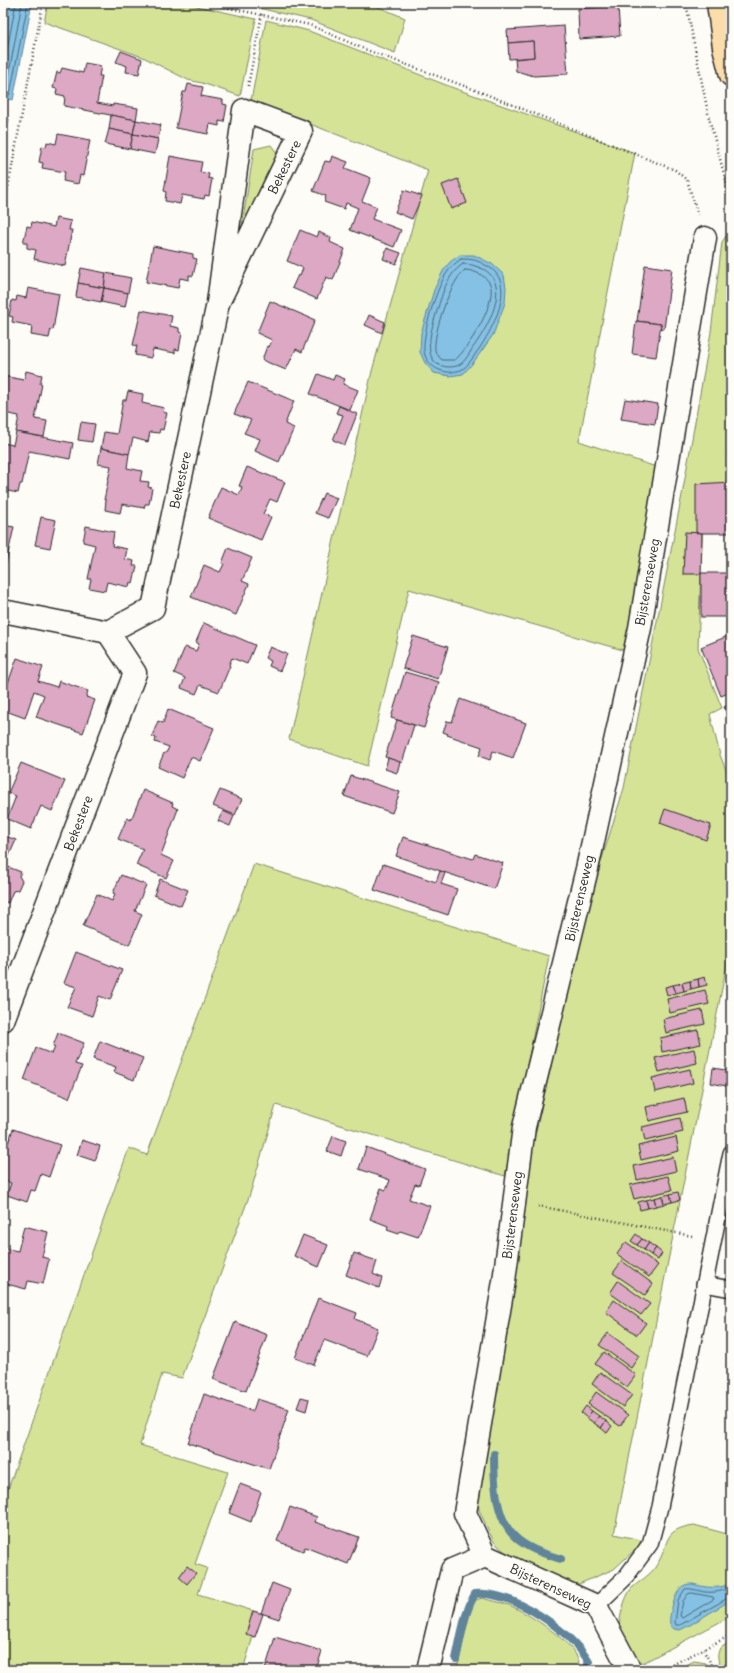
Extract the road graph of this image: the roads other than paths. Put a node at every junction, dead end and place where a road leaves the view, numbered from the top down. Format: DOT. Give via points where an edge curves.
graph roads {
  1 [pos="718,3"];
  2 [pos="731,75"];
  3 [pos="705,238"];
  4 [pos="218,303"];
  5 [pos="3,611"];
  6 [pos="108,632"];
  7 [pos="3,1020"];
  8 [pos="731,1153"];
  9 [pos="726,1199"];
  10 [pos="704,1284"];
  11 [pos="731,1288"];
  12 [pos="484,1556"];
  13 [pos="596,1606"];
  14 [pos="428,1670"];
  15 [pos="630,1670"];
  1 -- 2 [label="main road"];
  3 -- 12 [label="street, Bijsterenseweg" via="640,628 587,868 524,1127 504,1281 465,1513"];
  4 -- 4 [label="street, Bekestere" via="244,110 301,131"];
  4 -- 6 [label="street, Bekestere" via="153,608"];
  5 -- 6 [label="street"];
  6 -- 7 [label="street, Bekestere" via="135,673"];
  8 -- 9 [label="lane"];
  9 -- 10 [label="lane" via="713,1240"];
  10 -- 11 [label="lane"];
  10 -- 13 [label="lane" via="660,1507 650,1544 625,1578"];
  12 -- 13 [label="street, Bijsterenseweg"];
  12 -- 14 [label="street" via="452,1570"];
  13 -- 15 [label="street, Bijsterenseweg"];
}
